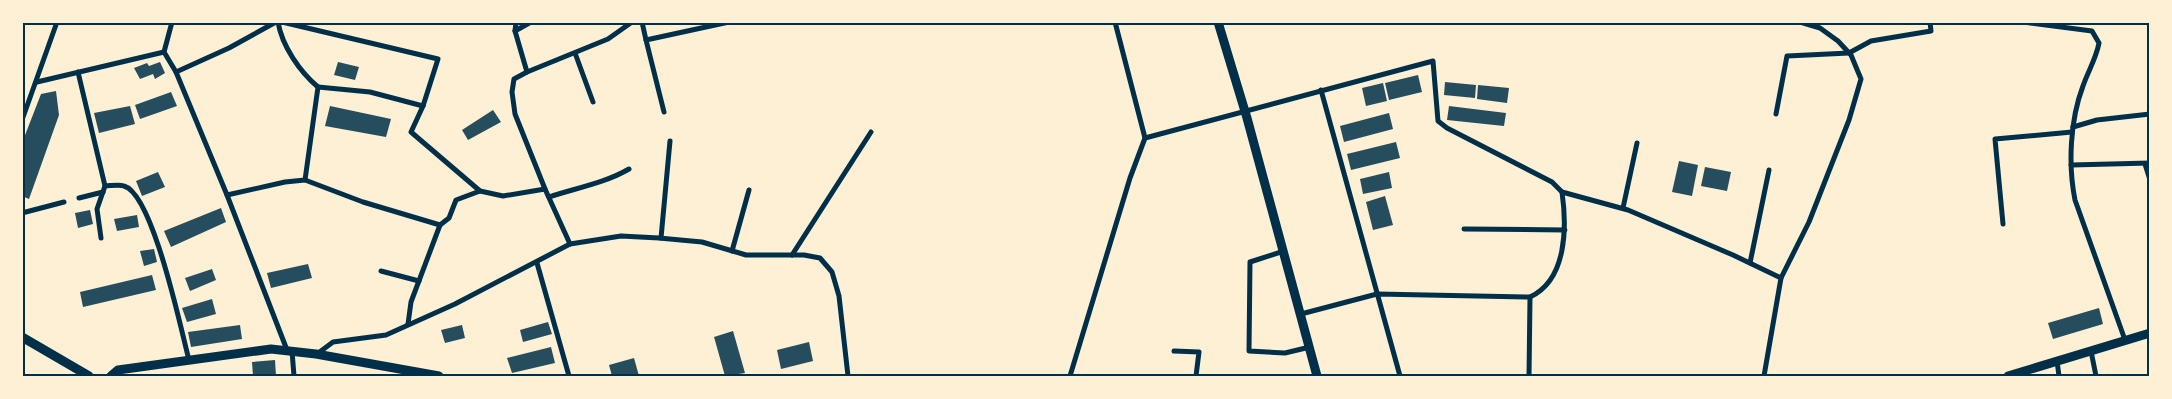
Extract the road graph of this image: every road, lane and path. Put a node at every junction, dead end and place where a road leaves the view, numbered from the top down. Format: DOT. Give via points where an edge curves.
graph roads {
  1 [pos="57,22"];
  2 [pos="172,22"];
  3 [pos="277,22"];
  4 [pos="282,22"];
  5 [pos="516,22"];
  6 [pos="531,22"];
  7 [pos="632,22"];
  8 [pos="642,22"];
  9 [pos="729,22"];
  10 [pos="1115,22"];
  11 [pos="1218,22"];
  12 [pos="1800,22"];
  13 [pos="1826,22"];
  14 [pos="1930,22"];
  15 [pos="2023,22"];
  16 [pos="2077,22"];
  17 [pos="2072,28"];
  18 [pos="1822,30"];
  19 [pos="515,31"];
  20 [pos="646,40"];
  21 [pos="164,52"];
  22 [pos="576,53"];
  23 [pos="1849,53"];
  24 [pos="78,72"];
  25 [pos="176,72"];
  26 [pos="527,72"];
  27 [pos="37,82"];
  28 [pos="318,87"];
  29 [pos="1322,90"];
  30 [pos="594,102"];
  31 [pos="423,106"];
  32 [pos="1245,110"];
  33 [pos="664,112"];
  34 [pos="1776,114"];
  35 [pos="2150,114"];
  36 [pos="22,120"];
  37 [pos="2073,130"];
  38 [pos="871,132"];
  39 [pos="1145,138"];
  40 [pos="670,141"];
  41 [pos="1636,143"];
  42 [pos="2147,164"];
  43 [pos="2071,165"];
  44 [pos="629,169"];
  45 [pos="1769,170"];
  46 [pos="305,180"];
  47 [pos="2150,180"];
  48 [pos="104,189"];
  49 [pos="545,189"];
  50 [pos="749,190"];
  51 [pos="480,191"];
  52 [pos="1562,192"];
  53 [pos="227,195"];
  54 [pos="79,198"];
  55 [pos="549,198"];
  56 [pos="64,202"];
  57 [pos="1623,208"];
  58 [pos="22,213"];
  59 [pos="2003,224"];
  60 [pos="440,225"];
  61 [pos="1464,229"];
  62 [pos="1565,230"];
  63 [pos="101,238"];
  64 [pos="661,238"];
  65 [pos="570,244"];
  66 [pos="732,251"];
  67 [pos="1284,251"];
  68 [pos="792,255"];
  69 [pos="537,263"];
  70 [pos="1750,263"];
  71 [pos="381,271"];
  72 [pos="1781,278"];
  73 [pos="419,281"];
  74 [pos="1377,294"];
  75 [pos="1530,297"];
  76 [pos="1301,314"];
  77 [pos="408,324"];
  78 [pos="2150,333"];
  79 [pos="22,337"];
  80 [pos="2125,340"];
  81 [pos="1310,347"];
  82 [pos="289,351"];
  83 [pos="1174,351"];
  84 [pos="2091,351"];
  85 [pos="316,354"];
  86 [pos="189,360"];
  87 [pos="2056,361"];
  88 [pos="89,376"];
  89 [pos="111,376"];
  90 [pos="294,376"];
  91 [pos="438,376"];
  92 [pos="569,376"];
  93 [pos="848,376"];
  94 [pos="1070,376"];
  95 [pos="1196,376"];
  96 [pos="1317,376"];
  97 [pos="1400,376"];
  98 [pos="1529,376"];
  99 [pos="1764,376"];
  100 [pos="2008,376"];
  101 [pos="2059,376"];
  102 [pos="2096,376"];
  1 -- 27 [label="street"];
  2 -- 21 [label="street"];
  3 -- 25 [label="street"];
  3 -- 28 [label="street" via="280,36 306,78"];
  4 -- 31 [label="street" via="438,59"];
  5 -- 19 [label="street"];
  6 -- 19 [label="street"];
  7 -- 22 [label="street" via="608,39"];
  8 -- 20 [label="street"];
  9 -- 20 [label="street"];
  10 -- 39 [label="street"];
  11 -- 32 [label="street"];
  12 -- 18 [label="street"];
  13 -- 18 [label="street"];
  14 -- 23 [label="street" via="1931,31 1871,40"];
  15 -- 17 [label="street"];
  16 -- 17 [label="street"];
  17 -- 37 [label="street" via="2092,32 2099,43 2097,56 2082,87"];
  18 -- 23 [label="street"];
  19 -- 26 [label="street"];
  20 -- 33 [label="street"];
  21 -- 24 [label="street"];
  21 -- 25 [label="street"];
  22 -- 26 [label="street"];
  22 -- 30 [label="street"];
  23 -- 34 [label="street" via="1788,56"];
  23 -- 72 [label="street" via="1861,79 1849,120 1809,222"];
  24 -- 27 [label="street"];
  24 -- 48 [label="street"];
  25 -- 53 [label="street"];
  26 -- 49 [label="street" via="514,80 515,114"];
  27 -- 36 [label="street"];
  28 -- 31 [label="street" via="370,92"];
  28 -- 46 [label="street"];
  29 -- 32 [label="street"];
  29 -- 52 [label="street" via="1433,61 1438,121 1552,182"];
  29 -- 74 [label="street"];
  31 -- 51 [label="street" via="411,132"];
  32 -- 39 [label="street"];
  32 -- 67 [label="street"];
  35 -- 37 [label="street" via="2097,120"];
  37 -- 43 [label="street"];
  37 -- 59 [label="street" via="1995,139"];
  38 -- 68 [label="street"];
  39 -- 94 [label="street"];
  40 -- 64 [label="street"];
  41 -- 57 [label="street"];
  42 -- 43 [label="street"];
  42 -- 47 [label="street"];
  43 -- 80 [label="street" via="2075,200"];
  44 -- 55 [label="street" via="612,179"];
  45 -- 70 [label="street"];
  46 -- 53 [label="street"];
  46 -- 60 [label="street" via="363,202"];
  48 -- 54 [label="street"];
  48 -- 63 [label="street" via="98,209"];
  48 -- 86 [label="street" via="125,186 144,209 164,263"];
  49 -- 51 [label="street" via="503,196"];
  49 -- 55 [label="street"];
  50 -- 66 [label="street"];
  51 -- 60 [label="street" via="456,200 449,218"];
  52 -- 57 [label="street"];
  52 -- 62 [label="street"];
  53 -- 82 [label="street"];
  55 -- 65 [label="street"];
  56 -- 58 [label="street"];
  57 -- 70 [label="street"];
  60 -- 73 [label="street"];
  61 -- 62 [label="street"];
  62 -- 75 [label="street" via="1561,254 1552,275 1542,291"];
  64 -- 65 [label="street" via="622,236"];
  64 -- 66 [label="street" via="702,242"];
  65 -- 69 [label="street"];
  66 -- 68 [label="street" via="746,255"];
  67 -- 76 [label="street"];
  67 -- 81 [label="street" via="1250,262 1249,351 1285,353"];
  68 -- 93 [label="street" via="820,258 832,272 842,314"];
  69 -- 77 [label="street"];
  69 -- 92 [label="street"];
  70 -- 72 [label="street"];
  71 -- 73 [label="street"];
  72 -- 99 [label="street"];
  73 -- 77 [label="street" via="411,302"];
  74 -- 75 [label="street"];
  74 -- 76 [label="street"];
  74 -- 97 [label="street"];
  75 -- 98 [label="street"];
  76 -- 81 [label="street"];
  77 -- 85 [label="street" via="386,335 332,342"];
  78 -- 80 [label="street"];
  79 -- 88 [label="street"];
  80 -- 84 [label="street"];
  81 -- 96 [label="street"];
  82 -- 85 [label="street"];
  82 -- 86 [label="street" via="271,349"];
  82 -- 90 [label="street"];
  83 -- 95 [label="street" via="1199,352"];
  84 -- 87 [label="street"];
  84 -- 102 [label="street"];
  85 -- 91 [label="street"];
  86 -- 89 [label="street" via="118,370"];
  87 -- 100 [label="street"];
  87 -- 101 [label="street"];
}
